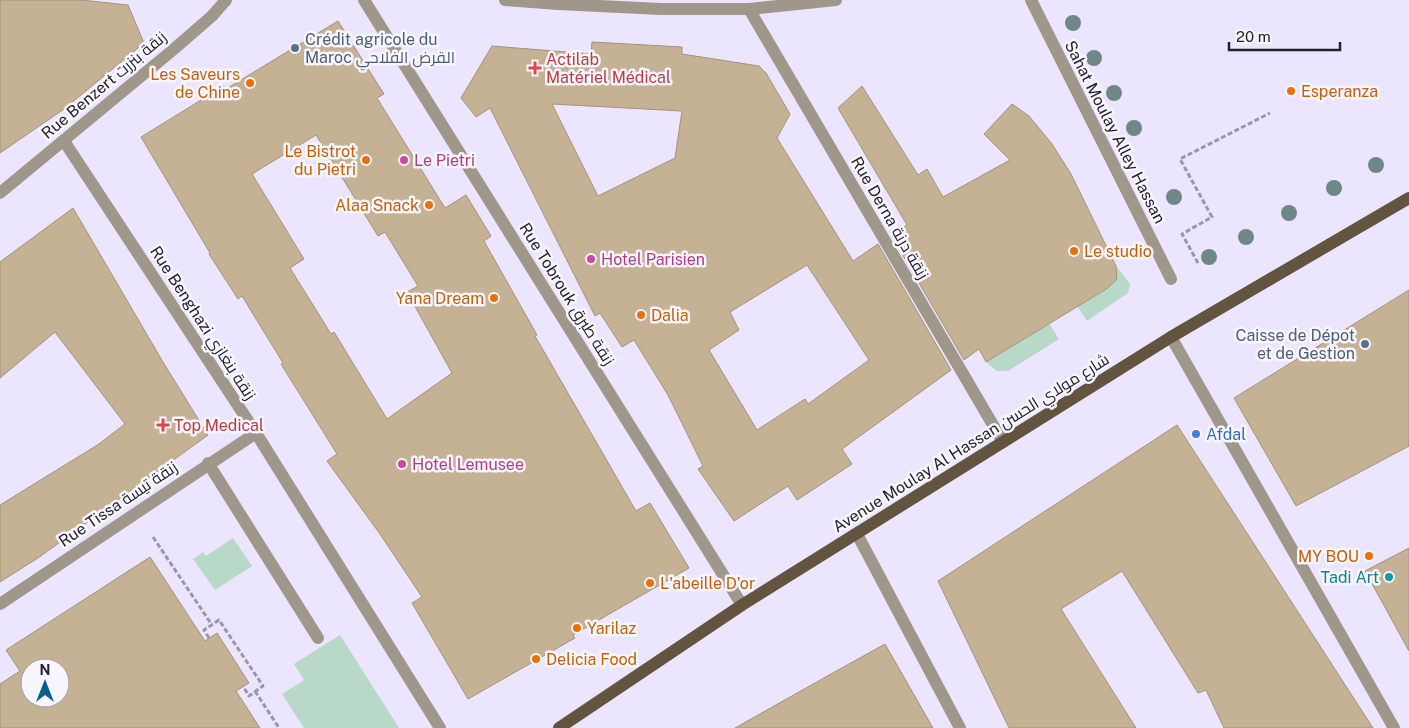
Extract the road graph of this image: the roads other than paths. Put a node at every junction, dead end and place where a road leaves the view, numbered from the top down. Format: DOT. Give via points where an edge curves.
graph roads {
  1 [pos="226,0"];
  2 [pos="364,0"];
  3 [pos="505,0"];
  4 [pos="836,0"];
  5 [pos="1031,0"];
  6 [pos="656,4"];
  7 [pos="749,9"];
  8 [pos="64,141"];
  9 [pos="0,192"];
  10 [pos="1409,198"];
  11 [pos="1171,280"];
  12 [pos="1171,337"];
  13 [pos="256,433"];
  14 [pos="1003,442"];
  15 [pos="208,463"];
  16 [pos="857,534"];
  17 [pos="0,604"];
  18 [pos="742,605"];
  19 [pos="318,638"];
  20 [pos="440,728"];
  21 [pos="559,728"];
  22 [pos="960,728"];
  23 [pos="1394,728"];
  1 -- 8 [label="street, Rue Benzert زنقة بنزرت" via="212,16"];
  2 -- 18 [label="street, Rue Tobrouk زنقة طبرق"];
  3 -- 6 [label="street" via="558,4"];
  4 -- 7 [label="street"];
  5 -- 11 [label="street, Sahat Moulay Alley Hassan"];
  6 -- 7 [label="street"];
  7 -- 14 [label="street, Rue Derna زنقة درنة"];
  8 -- 9 [label="street, Rue Benzert زنقة بنزرت"];
  8 -- 13 [label="street, Rue Benghazi زنقة بنغازي"];
  10 -- 12 [label="main road, Avenue Moulay Al Hassan شارع مولاي الحسن"];
  12 -- 14 [label="main road, Avenue Moulay Al Hassan شارع مولاي الحسن"];
  12 -- 23 [label="street"];
  13 -- 15 [label="street, Rue Tissa زنقة تيسة"];
  13 -- 20 [label="street, Rue Benghazi زنقة بنغازي"];
  14 -- 16 [label="main road, Avenue Moulay Al Hassan شارع مولاي الحسن"];
  15 -- 17 [label="street, Rue Tissa زنقة تيسة"];
  15 -- 19 [label="street"];
  16 -- 18 [label="main road, Avenue Moulay Al Hassan شارع مولاي الحسن"];
  16 -- 22 [label="street"];
  18 -- 21 [label="main road, Avenue Moulay Al Hassan شارع مولاي الحسن"];
}
